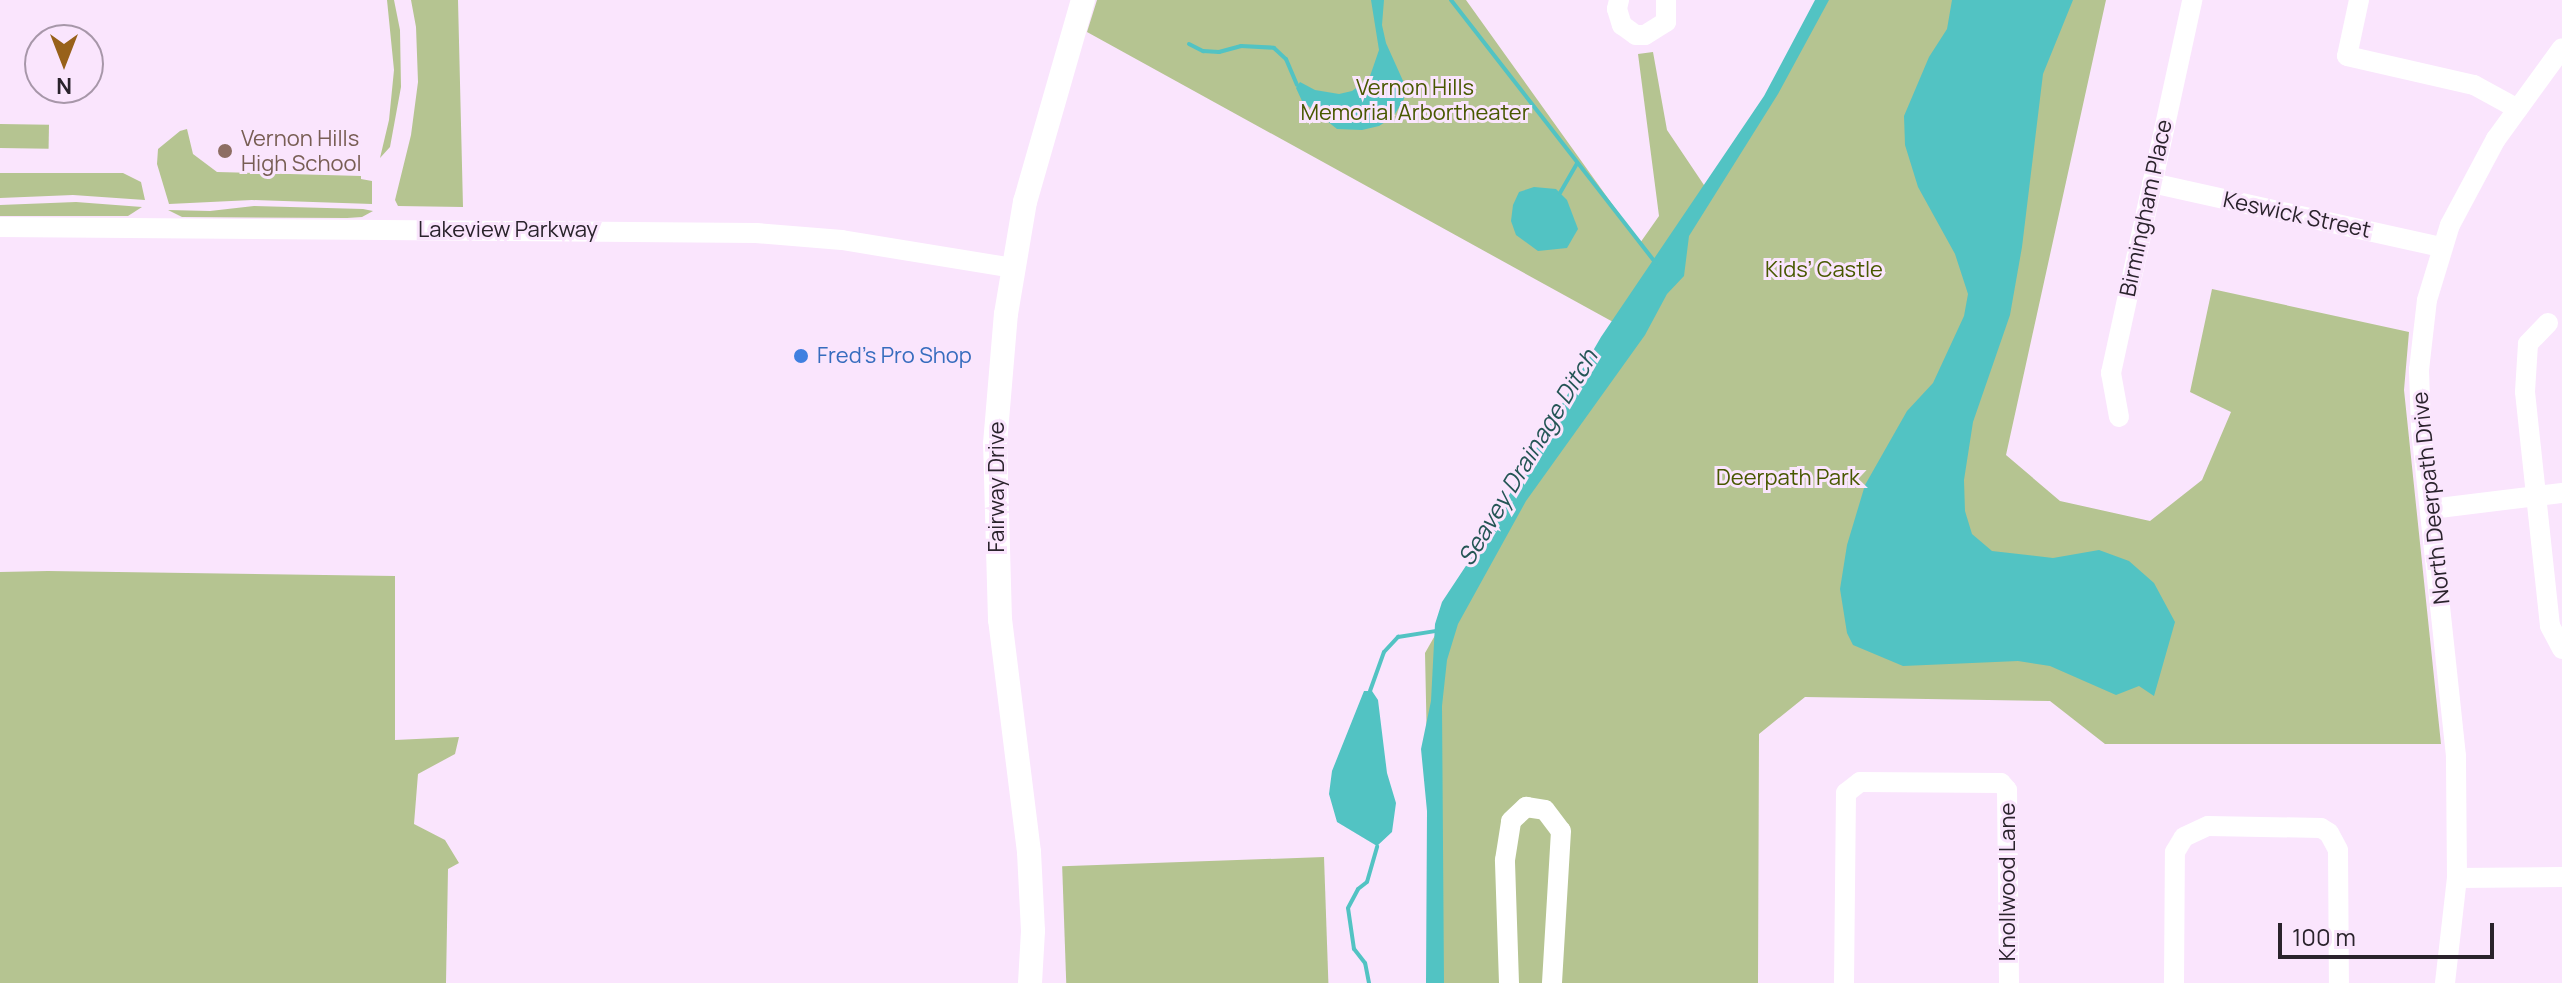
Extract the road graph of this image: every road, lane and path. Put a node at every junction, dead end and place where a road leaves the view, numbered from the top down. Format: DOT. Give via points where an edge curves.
graph roads {
  1 [pos="1083,0"];
  2 [pos="1619,0"];
  3 [pos="1666,0"];
  4 [pos="2192,0"];
  5 [pos="2359,0"];
  6 [pos="2562,48"];
  7 [pos="2518,109"];
  8 [pos="2152,183"];
  9 [pos="0,227"];
  10 [pos="2441,247"];
  11 [pos="1013,268"];
  12 [pos="2548,323"];
  13 [pos="2119,417"];
  14 [pos="2562,493"];
  15 [pos="2536,495"];
  16 [pos="2431,509"];
  17 [pos="2562,649"];
  18 [pos="2562,877"];
  19 [pos="2457,878"];
  20 [pos="1030,983"];
  21 [pos="1509,983"];
  22 [pos="1552,983"];
  23 [pos="1844,983"];
  24 [pos="2009,983"];
  25 [pos="2174,983"];
  26 [pos="2339,983"];
  27 [pos="2445,983"];
  1 -- 11 [label="main road, Fairway Drive" via="1045,124"];
  2 -- 3 [label="street" via="1622,25 1645,35 1666,22"];
  4 -- 8 [label="street, Birmingham Place"];
  5 -- 7 [label="street" via="2347,56 2474,85"];
  6 -- 7 [label="street, North Deerpath Drive"];
  7 -- 10 [label="street, North Deerpath Drive" via="2461,201"];
  8 -- 10 [label="street, Keswick Street"];
  8 -- 13 [label="street, Birmingham Place" via="2111,373"];
  9 -- 11 [label="street, Lakeview Parkway" via="756,233 842,240"];
  10 -- 16 [label="street, North Deerpath Drive" via="2427,300 2419,370"];
  11 -- 20 [label="main road, Fairway Drive" via="1000,370 995,539 1029,852"];
  12 -- 15 [label="street" via="2533,335 2526,352"];
  14 -- 15 [label="street"];
  15 -- 16 [label="street"];
  15 -- 17 [label="street" via="2550,626"];
  16 -- 19 [label="street, North Deerpath Drive" via="2456,756"];
  18 -- 19 [label="street"];
  19 -- 27 [label="street, North Deerpath Drive"];
  21 -- 22 [label="street" via="1505,860 1511,821 1526,807 1545,810 1561,831"];
  23 -- 24 [label="street, Knollwood Lane" via="1846,793 1860,782 2001,783 2007,790"];
  25 -- 26 [label="street" via="2175,852 2184,837 2208,826 2321,828 2329,833 2338,850"];
}
